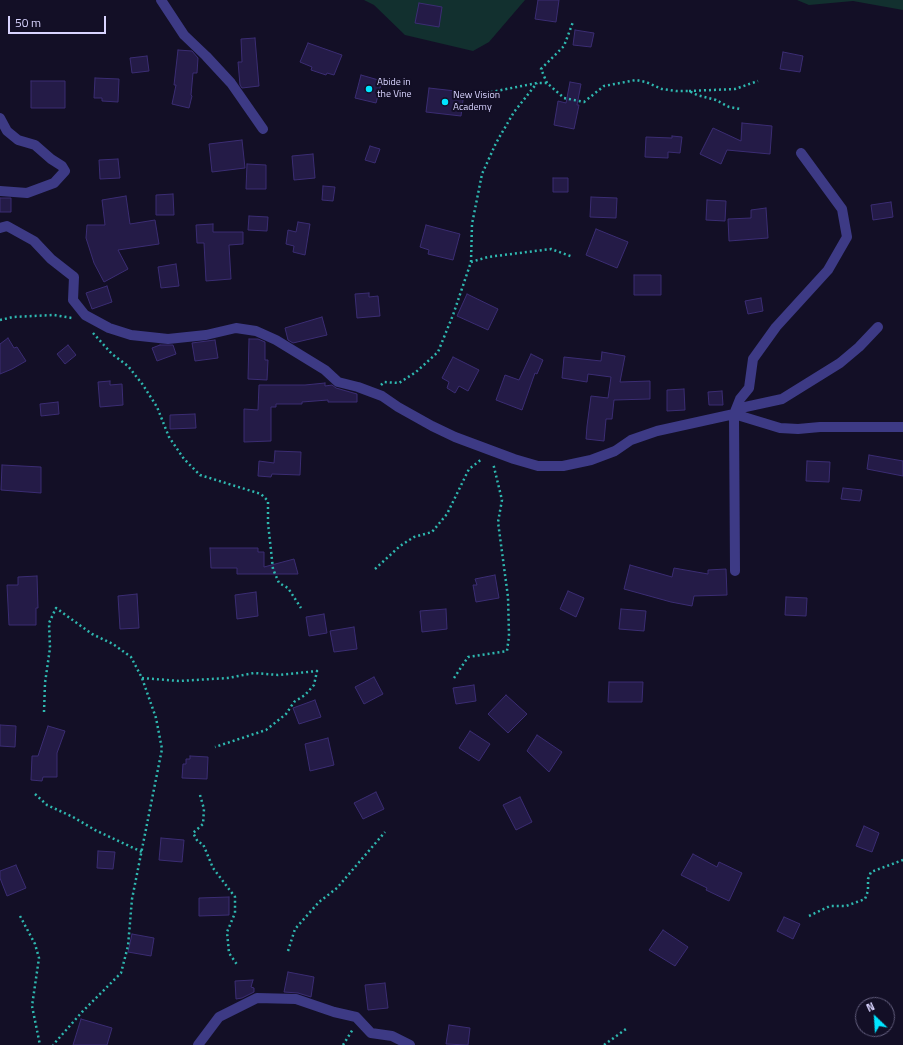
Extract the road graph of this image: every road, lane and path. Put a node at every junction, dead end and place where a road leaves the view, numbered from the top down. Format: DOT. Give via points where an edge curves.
graph roads {
  1 [pos="161,0"];
  2 [pos="573,22"];
  3 [pos="758,81"];
  4 [pos="537,83"];
  5 [pos="547,83"];
  6 [pos="689,91"];
  7 [pos="471,96"];
  8 [pos="740,109"];
  9 [pos="0,118"];
  10 [pos="263,129"];
  11 [pos="801,153"];
  12 [pos="0,191"];
  13 [pos="0,228"];
  14 [pos="573,257"];
  15 [pos="471,262"];
  16 [pos="76,318"];
  17 [pos="0,320"];
  18 [pos="878,327"];
  19 [pos="90,330"];
  20 [pos="374,392"];
  21 [pos="735,412"];
  22 [pos="903,427"];
  23 [pos="494,453"];
  24 [pos="375,569"];
  25 [pos="735,571"];
  26 [pos="301,608"];
  27 [pos="142,678"];
  28 [pos="454,678"];
  29 [pos="44,712"];
  30 [pos="215,747"];
  31 [pos="34,794"];
  32 [pos="200,795"];
  33 [pos="385,832"];
  34 [pos="142,852"];
  35 [pos="903,860"];
  36 [pos="20,916"];
  37 [pos="809,916"];
  38 [pos="288,951"];
  39 [pos="238,966"];
  40 [pos="356,1017"];
  41 [pos="626,1029"];
  42 [pos="40,1045"];
  43 [pos="53,1045"];
  44 [pos="198,1045"];
  45 [pos="343,1045"];
  46 [pos="410,1045"];
  47 [pos="604,1045"];
  1 -- 10 [label="street" via="184,35 231,84"];
  2 -- 5 [label="path" via="564,46 541,69"];
  3 -- 6 [label="path" via="735,89"];
  4 -- 5 [label="path"];
  4 -- 7 [label="path"];
  4 -- 15 [label="path" via="514,112 482,174 472,224"];
  5 -- 6 [label="path" via="564,98 584,102 604,86 636,80 662,89"];
  6 -- 8 [label="path"];
  9 -- 12 [label="street" via="8,131 18,140 35,145 65,171 54,183 27,193"];
  11 -- 21 [label="street" via="842,210 847,237 828,270 776,327 753,359 749,388 740,399"];
  13 -- 20 [label="street" via="7,226 34,241 51,259 74,276 73,300 85,315 109,328 131,335 168,339 206,335 236,328 256,331 276,340 325,370 338,382"];
  14 -- 15 [label="path" via="551,249 494,256"];
  15 -- 20 [label="path" via="438,352 399,383 384,382"];
  16 -- 17 [label="path" via="54,315"];
  18 -- 21 [label="street" via="859,348 840,363 782,399"];
  19 -- 26 [label="path" via="112,354 128,366 143,385 157,407 169,437 184,459 200,474 261,494 268,501 273,569 279,583 288,588"];
  20 -- 23 [label="street" via="432,426"];
  21 -- 22 [label="street" via="780,428"];
  21 -- 23 [label="street" via="657,431 631,440 615,451 591,460 563,466 538,466"];
  21 -- 25 [label="street"];
  23 -- 24 [label="path" via="469,469 448,514 432,532 409,540"];
  23 -- 28 [label="path" via="502,500 498,522 508,597 509,636 506,651 468,658"];
  27 -- 29 [label="path" via="131,657 113,644 92,634 56,608 49,623 50,648"];
  27 -- 30 [label="path" via="179,681 228,678 254,673 278,675 317,671 314,685 305,696 294,702 286,714 266,730"];
  27 -- 34 [label="path" via="156,718 162,748"];
  31 -- 34 [label="path" via="47,805"];
  32 -- 39 [label="path" via="204,809 203,824 193,833 198,842 203,844 214,868 235,897 235,913 227,932 229,953"];
  33 -- 38 [label="path" via="337,888 319,902 295,929"];
  34 -- 43 [label="path" via="132,899 128,946 121,973"];
  35 -- 37 [label="path" via="871,872 865,899 846,906 830,906"];
  36 -- 42 [label="path" via="35,944 39,958 32,1006"];
  40 -- 44 [label="street" via="296,999 257,998 220,1017"];
  40 -- 45 [label="path" via="354,1027"];
  40 -- 46 [label="street" via="371,1032 392,1036"];
  41 -- 47 [label="path"];
}
